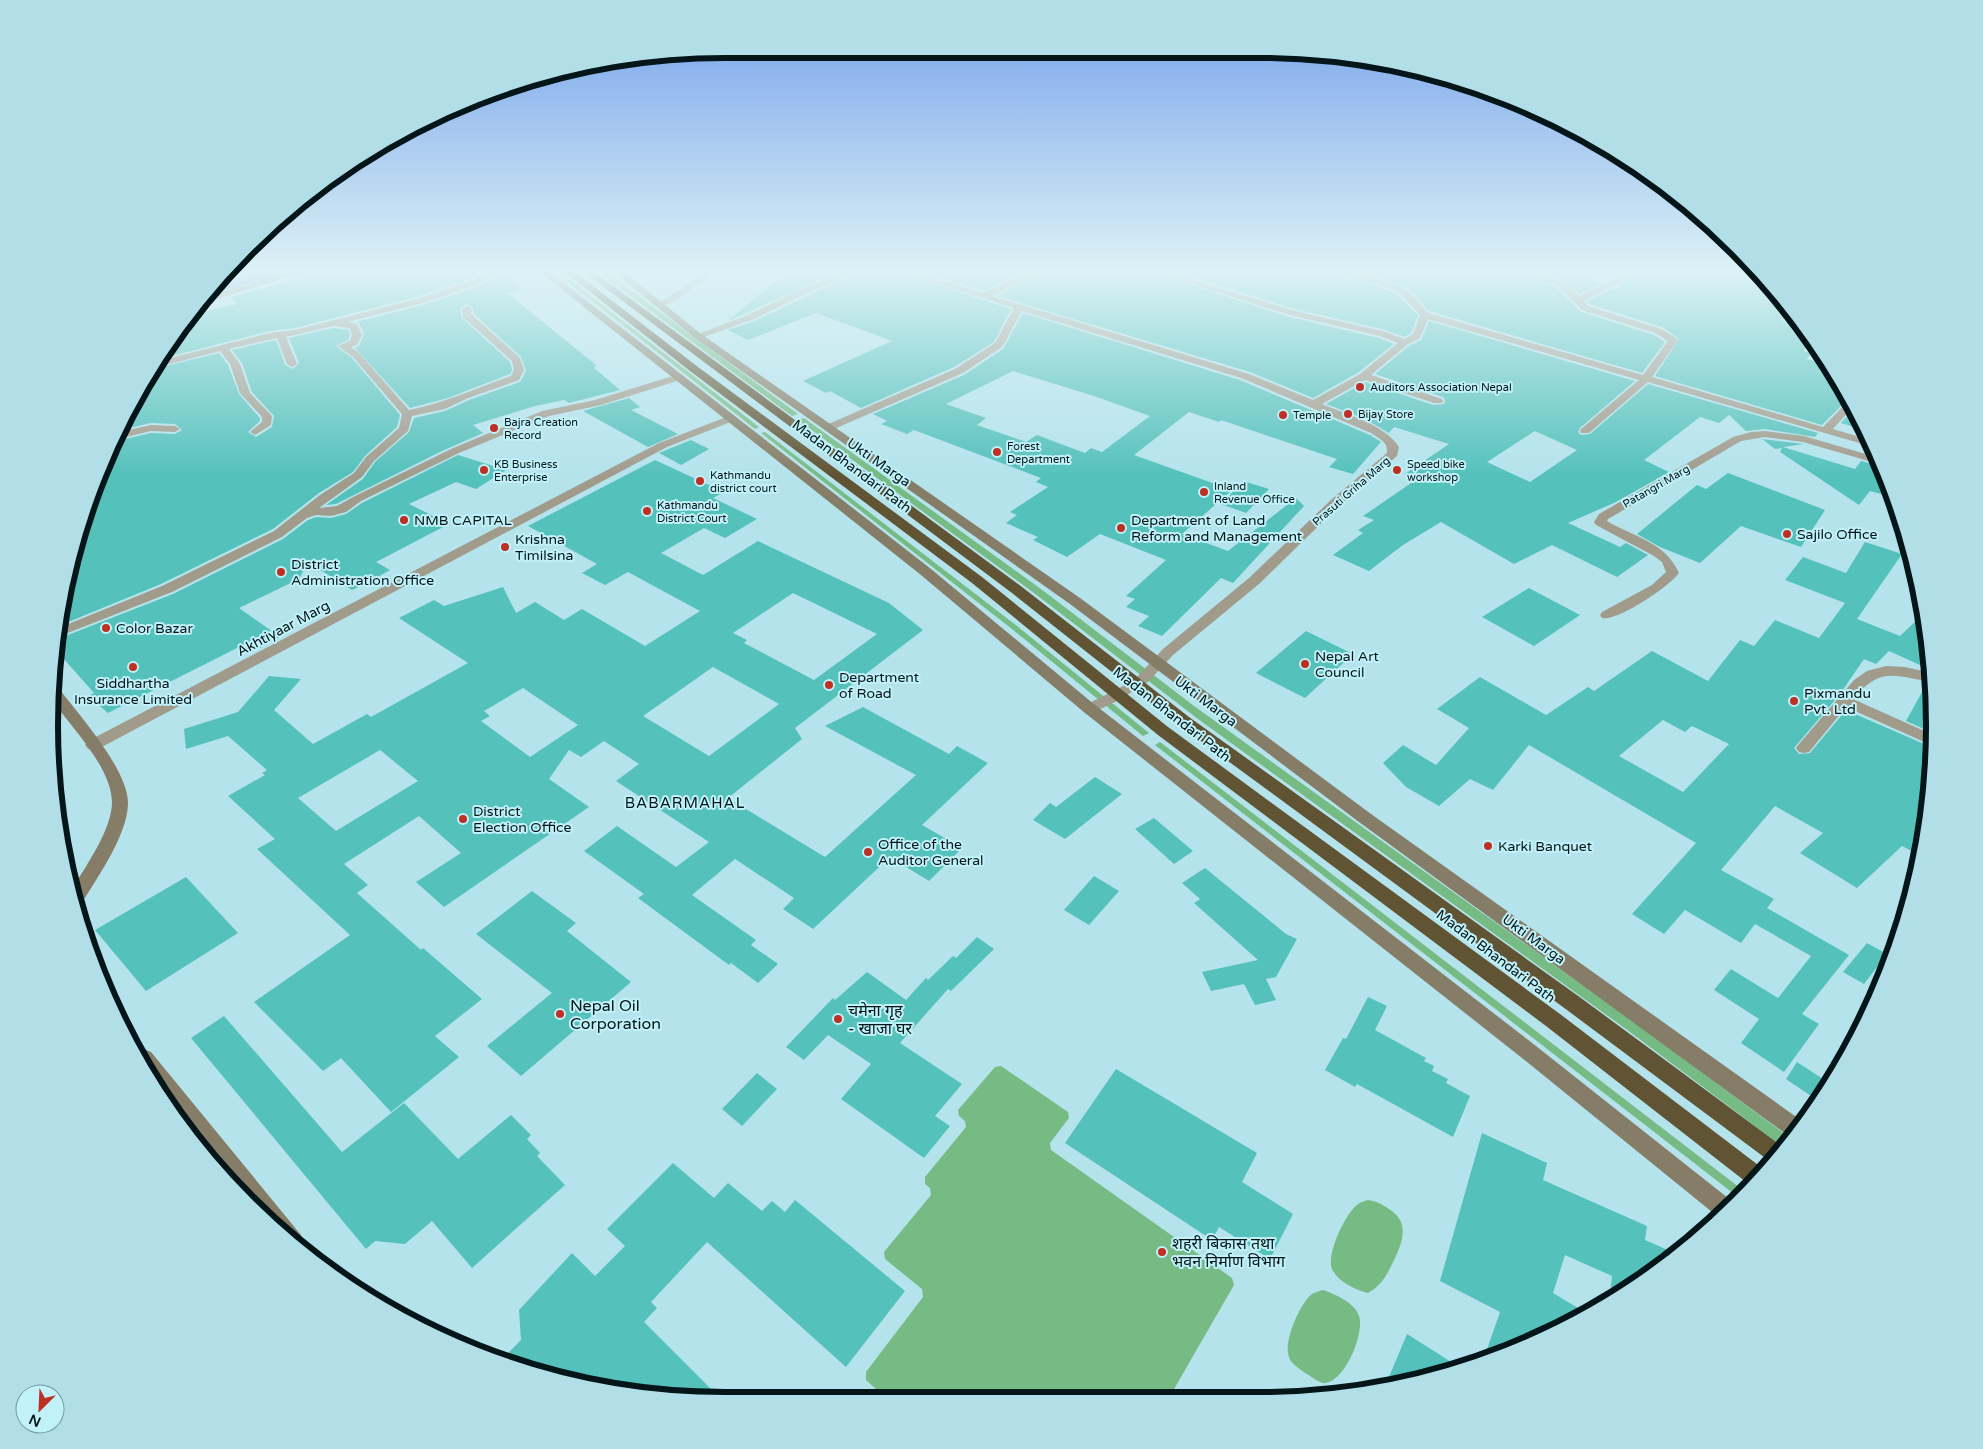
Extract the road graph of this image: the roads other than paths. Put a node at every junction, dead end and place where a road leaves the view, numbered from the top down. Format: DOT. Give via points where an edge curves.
graph roads {
  1 [pos="259,340"];
  2 [pos="282,340"];
  3 [pos="355,340"];
  4 [pos="494,340"];
  5 [pos="628,340"];
  6 [pos="656,340"];
  7 [pos="679,340"];
  8 [pos="703,340"];
  9 [pos="1002,340"];
  10 [pos="1122,340"];
  11 [pos="1398,340"];
  12 [pos="1410,340"];
  13 [pos="1512,340"];
  14 [pos="1673,340"];
  15 [pos="1405,342"];
  16 [pos="222,348"];
  17 [pos="165,363"];
  18 [pos="292,364"];
  19 [pos="1364,376"];
  20 [pos="676,378"];
  21 [pos="1647,378"];
  22 [pos="1438,401"];
  23 [pos="1314,404"];
  24 [pos="1846,409"];
  25 [pos="407,414"];
  26 [pos="729,419"];
  27 [pos="830,427"];
  28 [pos="175,429"];
  29 [pos="1826,430"];
  30 [pos="255,432"];
  31 [pos="1585,432"];
  32 [pos="123,435"];
  33 [pos="1862,441"];
  34 [pos="1870,459"];
  35 [pos="290,525"];
  36 [pos="1608,615"];
  37 [pos="64,630"];
  38 [pos="1160,665"];
  39 [pos="1924,676"];
  40 [pos="1137,684"];
  41 [pos="1117,695"];
  42 [pos="59,699"];
  43 [pos="1845,701"];
  44 [pos="1090,709"];
  45 [pos="1925,737"];
  46 [pos="93,745"];
  47 [pos="1804,748"];
  48 [pos="79,892"];
  49 [pos="157,1074"];
  50 [pos="1792,1126"];
  51 [pos="1771,1151"];
  52 [pos="1752,1173"];
  53 [pos="262,1204"];
  54 [pos="1720,1205"];
  1 -- 16 [label="street"];
  2 -- 18 [label="street"];
  3 -- 25 [label="street" via="344,346 356,355"];
  4 -- 25 [label="street" via="517,360 519,372 514,378 441,407"];
  5 -- 20 [label="street"];
  6 -- 41 [label="highway, Madan Bhandari Path" via="977,580"];
  7 -- 40 [label="highway, Madan Bhandari Path" via="1018,590"];
  8 -- 27 [label="street, Ukti Marga"];
  9 -- 27 [label="street" via="999,345 959,371"];
  10 -- 23 [label="street" via="1245,376"];
  11 -- 15 [label="street"];
  12 -- 15 [label="street"];
  13 -- 21 [label="street"];
  14 -- 21 [label="street"];
  15 -- 19 [label="street"];
  16 -- 17 [label="street"];
  16 -- 30 [label="street" via="231,354 244,392 267,416 267,423"];
  19 -- 22 [label="street"];
  19 -- 23 [label="street"];
  20 -- 26 [label="street"];
  20 -- 35 [label="street" via="597,402 546,413 456,452 352,504 331,512 314,510"];
  21 -- 29 [label="street"];
  21 -- 31 [label="street"];
  23 -- 38 [label="street, Prasuti Griha Marg" via="1375,431 1389,440 1393,454 1335,503 1254,581 1168,652"];
  24 -- 29 [label="street"];
  25 -- 35 [label="street" via="404,428 358,474"];
  26 -- 44 [label="street" via="926,572"];
  26 -- 46 [label="street, Akhtiyaar Marg" via="654,450"];
  27 -- 38 [label="street, Ukti Marga"];
  28 -- 32 [label="street" via="151,428"];
  29 -- 33 [label="street"];
  34 -- 36 [label="street, Patangri Marg" via="1804,439 1766,434 1736,439 1603,517 1600,522 1610,529 1667,560 1673,573 1657,588"];
  35 -- 37 [label="street" via="167,589"];
  38 -- 40 [label="street"];
  38 -- 50 [label="street, Ukti Marga" via="1365,818"];
  39 -- 43 [label="street" via="1886,671 1872,674 1858,683"];
  40 -- 41 [label="street"];
  40 -- 51 [label="highway, Madan Bhandari Path"];
  41 -- 44 [label="street"];
  41 -- 52 [label="highway, Madan Bhandari Path" via="1553,1020"];
  42 -- 46 [label="street"];
  43 -- 45 [label="street"];
  43 -- 47 [label="street"];
  44 -- 54 [label="street"];
  46 -- 48 [label="street" via="112,776 120,802 110,835"];
  49 -- 53 [label="street"];
}
